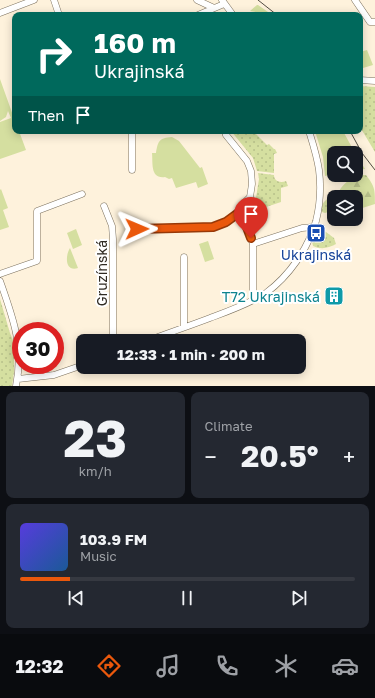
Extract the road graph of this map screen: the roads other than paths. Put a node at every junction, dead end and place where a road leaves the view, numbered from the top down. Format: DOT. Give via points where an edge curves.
graph roads {
  1 [pos="34,0"];
  2 [pos="54,0"];
  3 [pos="197,0"];
  4 [pos="355,0"];
  5 [pos="223,2"];
  6 [pos="214,8"];
  7 [pos="58,12"];
  8 [pos="205,12"];
  9 [pos="231,12"];
  10 [pos="0,13"];
  11 [pos="375,22"];
  12 [pos="363,80"];
  13 [pos="375,81"];
  14 [pos="132,134"];
  15 [pos="310,134"];
  16 [pos="226,135"];
  17 [pos="132,170"];
  18 [pos="82,194"];
  19 [pos="104,206"];
  20 [pos="241,211"];
  21 [pos="314,227"];
  22 [pos="137,229"];
  23 [pos="253,244"];
  24 [pos="184,257"];
  25 [pos="0,274"];
  26 [pos="0,281"];
  27 [pos="253,300"];
  28 [pos="184,327"];
  29 [pos="113,334"];
  30 [pos="166,334"];
  31 [pos="76,367"];
  32 [pos="18,379"];
  33 [pos="16,386"];
  1 -- 10 [label="street"];
  2 -- 7 [label="street"];
  3 -- 6 [label="street"];
  4 -- 11 [label="street" via="370,22"];
  5 -- 6 [label="street"];
  5 -- 9 [label="street"];
  6 -- 8 [label="street"];
  12 -- 13 [label="street"];
  14 -- 17 [label="street"];
  15 -- 21 [label="street" via="320,177"];
  16 -- 20 [label="street" via="247,161 251,171 250,198"];
  18 -- 25 [label="street" via="37,211 37,261"];
  19 -- 29 [label="street, Gruzínská" via="112,226 113,239"];
  20 -- 22 [label="street" via="226,222 213,227"];
  20 -- 23 [label="street"];
  21 -- 23 [label="street" via="302,228"];
  21 -- 27 [label="street" via="294,264 280,280"];
  23 -- 27 [label="street"];
  24 -- 28 [label="street"];
  26 -- 32 [label="street" via="17,334"];
  27 -- 28 [label="street"];
  28 -- 30 [label="street"];
  31 -- 32 [label="street" via="54,375"];
  32 -- 33 [label="street"];
}
